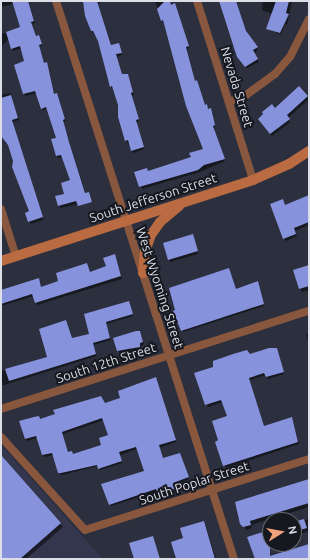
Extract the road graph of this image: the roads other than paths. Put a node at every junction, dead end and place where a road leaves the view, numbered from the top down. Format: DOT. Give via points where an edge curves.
graph roads {
  1 [pos="56,1"];
  2 [pos="197,1"];
  3 [pos="309,19"];
  4 [pos="229,102"];
  5 [pos="307,153"];
  6 [pos="253,180"];
  7 [pos="185,202"];
  8 [pos="1,209"];
  9 [pos="126,220"];
  10 [pos="16,257"];
  11 [pos="1,261"];
  12 [pos="143,273"];
  13 [pos="309,312"];
  14 [pos="169,356"];
  15 [pos="1,409"];
  16 [pos="1,437"];
  17 [pos="309,459"];
  18 [pos="212,490"];
  19 [pos="234,559"];
  1 -- 9 [label="street, West Wyoming Street"];
  2 -- 4 [label="street, Nevada Street"];
  3 -- 4 [label="street" via="290,57 275,74 246,95"];
  4 -- 6 [label="street, Nevada Street"];
  5 -- 6 [label="main road, South Jefferson Street"];
  6 -- 7 [label="main road, South Jefferson Street"];
  7 -- 9 [label="main road, South Jefferson Street"];
  7 -- 12 [label="main road" via="160,222 151,235 145,252"];
  8 -- 10 [label="street"];
  9 -- 10 [label="main road, South Jefferson Street"];
  9 -- 12 [label="street, West Wyoming Street"];
  10 -- 11 [label="main road, South Jefferson Street"];
  12 -- 14 [label="street, West Wyoming Street"];
  13 -- 14 [label="street, South 12th Street"];
  14 -- 15 [label="street, South 12th Street"];
  14 -- 18 [label="street, West Wyoming Street"];
  16 -- 18 [label="street, South Poplar Street" via="85,530"];
  17 -- 18 [label="street, South Poplar Street"];
  18 -- 19 [label="street, West Wyoming Street"];
}
